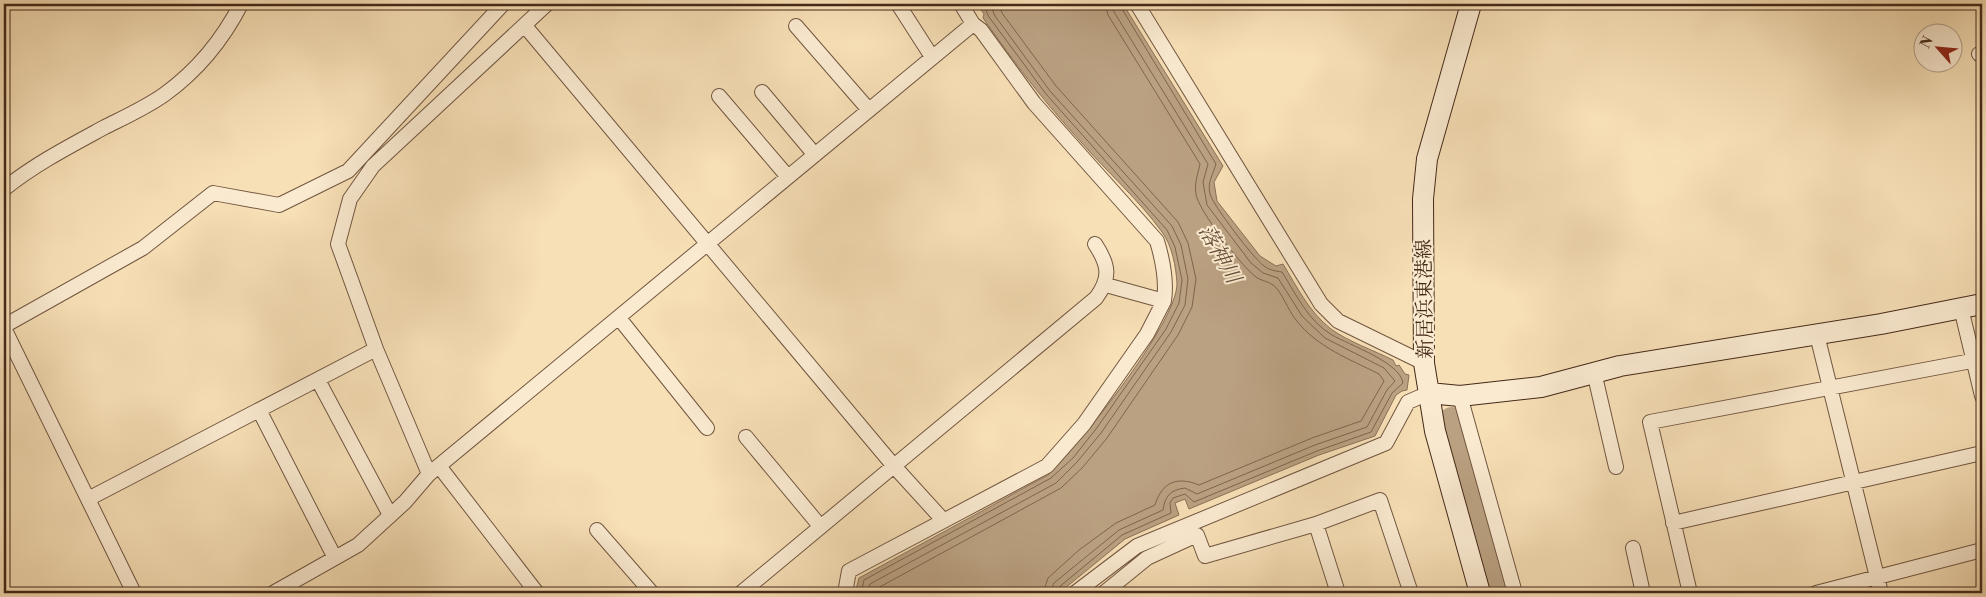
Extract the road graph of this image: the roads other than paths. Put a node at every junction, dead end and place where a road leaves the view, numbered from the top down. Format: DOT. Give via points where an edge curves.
graph roads {
  1 [pos="241,4"];
  2 [pos="503,4"];
  3 [pos="547,4"];
  4 [pos="898,4"];
  5 [pos="961,4"];
  6 [pos="1137,4"];
  7 [pos="1471,4"];
  8 [pos="973,24"];
  9 [pos="525,26"];
  10 [pos="796,26"];
  11 [pos="932,57"];
  12 [pos="762,92"];
  13 [pos="719,96"];
  14 [pos="869,110"];
  15 [pos="815,155"];
  16 [pos="788,177"];
  17 [pos="4,189"];
  18 [pos="1095,244"];
  19 [pos="709,245"];
  20 [pos="1106,285"];
  21 [pos="1164,301"];
  22 [pos="1982,304"];
  23 [pos="1961,308"];
  24 [pos="619,318"];
  25 [pos="4,327"];
  26 [pos="1817,335"];
  27 [pos="376,349"];
  28 [pos="1978,360"];
  29 [pos="1424,363"];
  30 [pos="1594,372"];
  31 [pos="318,380"];
  32 [pos="1830,388"];
  33 [pos="1429,393"];
  34 [pos="1460,396"];
  35 [pos="1982,396"];
  36 [pos="259,410"];
  37 [pos="707,428"];
  38 [pos="746,437"];
  39 [pos="1982,453"];
  40 [pos="893,465"];
  41 [pos="1616,468"];
  42 [pos="434,470"];
  43 [pos="1853,482"];
  44 [pos="88,499"];
  45 [pos="390,515"];
  46 [pos="943,520"];
  47 [pos="1674,523"];
  48 [pos="1316,524"];
  49 [pos="820,526"];
  50 [pos="597,530"];
  51 [pos="1632,548"];
  52 [pos="1982,550"];
  53 [pos="335,558"];
  54 [pos="1877,577"];
  55 [pos="134,593"];
  56 [pos="273,593"];
  57 [pos="537,593"];
  58 [pos="652,593"];
  59 [pos="740,593"];
  60 [pos="845,593"];
  61 [pos="1075,593"];
  62 [pos="1104,593"];
  63 [pos="1338,593"];
  64 [pos="1411,593"];
  65 [pos="1480,593"];
  66 [pos="1515,593"];
  67 [pos="1643,593"];
  68 [pos="1690,593"];
  69 [pos="1816,593"];
  70 [pos="1881,593"];
  1 -- 17 [label="street" via="214,48 166,93 28,170"];
  2 -- 25 [label="street" via="348,171 279,205 213,193 143,248"];
  3 -- 9 [label="street"];
  4 -- 11 [label="street"];
  5 -- 8 [label="street"];
  6 -- 29 [label="street" via="1321,304 1338,321"];
  7 -- 29 [label="main road, 新居浜東港線" via="1427,159 1423,199"];
  8 -- 11 [label="street"];
  8 -- 21 [label="street" via="981,30 1034,103 1157,242 1164,268"];
  9 -- 19 [label="street"];
  9 -- 27 [label="street" via="373,166 350,199 338,244"];
  10 -- 14 [label="street"];
  11 -- 14 [label="street"];
  12 -- 15 [label="street"];
  13 -- 16 [label="street"];
  14 -- 15 [label="street"];
  15 -- 16 [label="street"];
  16 -- 19 [label="street"];
  18 -- 20 [label="street" via="1105,259"];
  19 -- 24 [label="street"];
  19 -- 40 [label="street"];
  20 -- 21 [label="street"];
  20 -- 40 [label="street" via="1096,298"];
  21 -- 46 [label="street" via="1147,334 1084,424 1047,466"];
  22 -- 23 [label="main road"];
  23 -- 26 [label="main road"];
  23 -- 28 [label="street"];
  24 -- 37 [label="street"];
  24 -- 42 [label="street"];
  25 -- 44 [label="street"];
  26 -- 30 [label="main road"];
  26 -- 32 [label="street"];
  27 -- 31 [label="street"];
  27 -- 42 [label="street"];
  28 -- 32 [label="street"];
  28 -- 35 [label="street"];
  29 -- 33 [label="main road, 新居浜東港線"];
  30 -- 34 [label="main road" via="1541,387"];
  30 -- 41 [label="street"];
  31 -- 36 [label="street"];
  31 -- 45 [label="street"];
  32 -- 43 [label="street"];
  32 -- 47 [label="street" via="1650,422"];
  33 -- 34 [label="main road"];
  33 -- 61 [label="street" via="1408,402 1386,442 1137,546"];
  33 -- 65 [label="main road, 新居浜東港線" via="1435,430"];
  34 -- 66 [label="street"];
  36 -- 44 [label="street"];
  36 -- 53 [label="street"];
  38 -- 49 [label="street"];
  39 -- 43 [label="street"];
  40 -- 46 [label="street"];
  40 -- 49 [label="street"];
  42 -- 45 [label="street"];
  42 -- 57 [label="street"];
  43 -- 47 [label="street"];
  43 -- 54 [label="street"];
  44 -- 55 [label="street"];
  45 -- 53 [label="street" via="358,546"];
  46 -- 60 [label="street" via="849,571"];
  47 -- 68 [label="street"];
  48 -- 62 [label="street" via="1204,556 1197,535 1147,558"];
  48 -- 63 [label="street"];
  48 -- 64 [label="street" via="1380,500"];
  49 -- 59 [label="street"];
  50 -- 58 [label="street"];
  51 -- 67 [label="street"];
  52 -- 54 [label="street"];
  53 -- 56 [label="street"];
  54 -- 69 [label="street"];
  54 -- 70 [label="street"];
}
